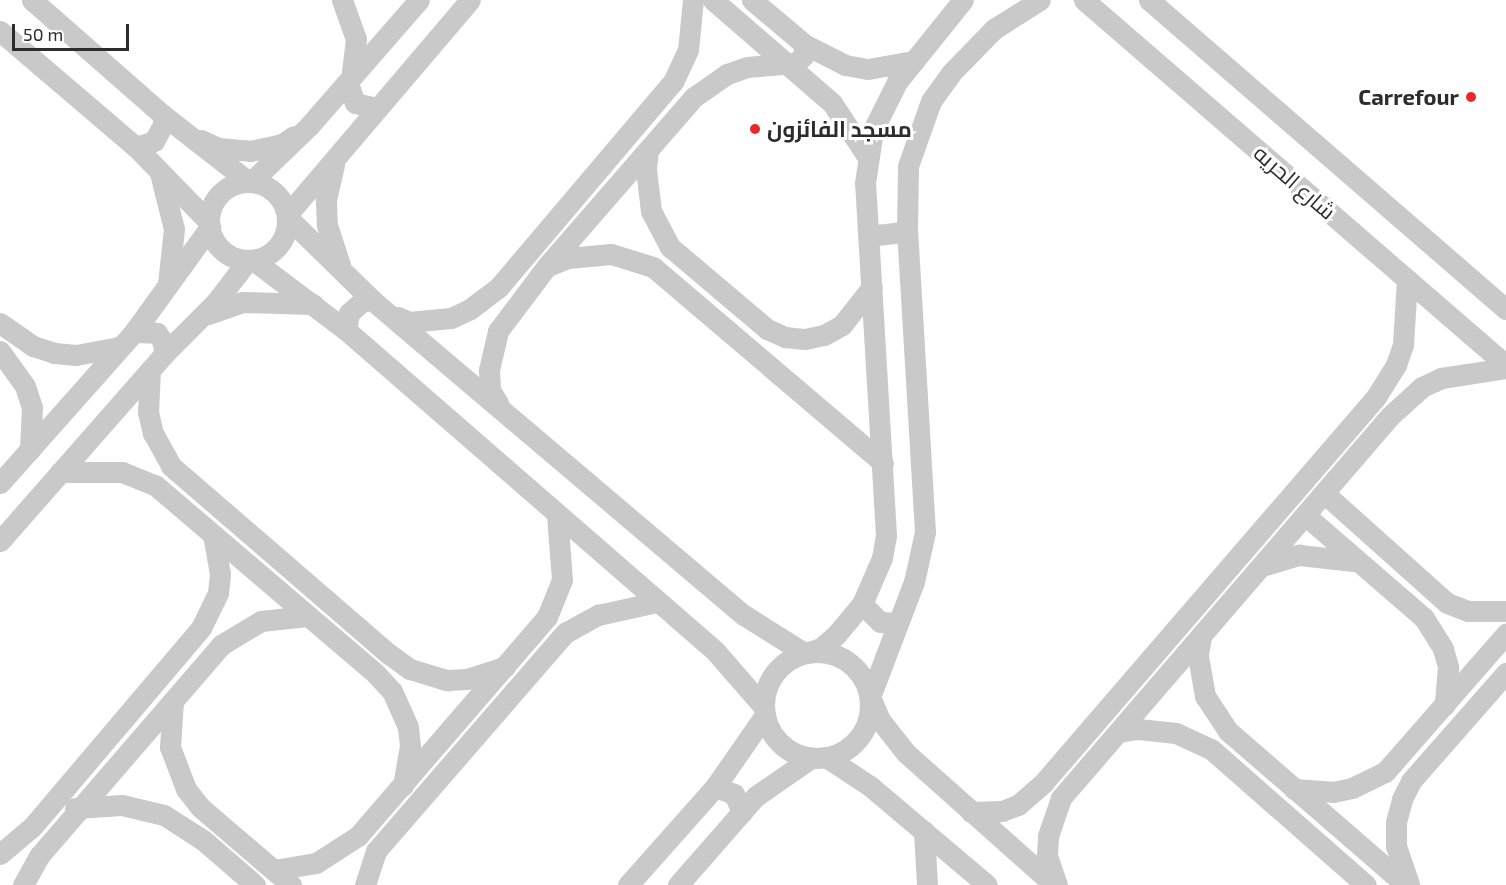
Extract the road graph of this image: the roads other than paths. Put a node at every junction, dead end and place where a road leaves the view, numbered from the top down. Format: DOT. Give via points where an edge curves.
graph roads {
  1 [pos="32,0"];
  2 [pos="342,0"];
  3 [pos="419,0"];
  4 [pos="470,0"];
  5 [pos="693,0"];
  6 [pos="713,0"];
  7 [pos="752,0"];
  8 [pos="963,0"];
  9 [pos="1040,0"];
  10 [pos="1149,0"];
  11 [pos="1092,3"];
  12 [pos="942,28"];
  13 [pos="0,31"];
  14 [pos="804,44"];
  15 [pos="970,51"];
  16 [pos="914,61"];
  17 [pos="789,64"];
  18 [pos="349,81"];
  19 [pos="673,82"];
  20 [pos="694,97"];
  21 [pos="376,108"];
  22 [pos="163,115"];
  23 [pos="309,126"];
  24 [pos="188,135"];
  25 [pos="136,147"];
  26 [pos="648,150"];
  27 [pos="339,154"];
  28 [pos="867,156"];
  29 [pos="159,169"];
  30 [pos="250,182"];
  31 [pos="287,216"];
  32 [pos="210,224"];
  33 [pos="907,231"];
  34 [pos="868,236"];
  35 [pos="670,247"];
  36 [pos="251,260"];
  37 [pos="547,266"];
  38 [pos="653,267"];
  39 [pos="343,271"];
  40 [pos="1407,279"];
  41 [pos="872,288"];
  42 [pos="166,291"];
  43 [pos="488,298"];
  44 [pos="372,300"];
  45 [pos="313,304"];
  46 [pos="1506,309"];
  47 [pos="390,313"];
  48 [pos="508,314"];
  49 [pos="199,319"];
  50 [pos="346,330"];
  51 [pos="127,339"];
  52 [pos="4,340"];
  53 [pos="164,354"];
  54 [pos="1506,367"];
  55 [pos="150,370"];
  56 [pos="1386,384"];
  57 [pos="1405,400"];
  58 [pos="498,404"];
  59 [pos="30,450"];
  60 [pos="883,463"];
  61 [pos="171,465"];
  62 [pos="60,472"];
  63 [pos="0,483"];
  64 [pos="155,485"];
  65 [pos="1324,493"];
  66 [pos="557,515"];
  67 [pos="1305,515"];
  68 [pos="213,534"];
  69 [pos="0,541"];
  70 [pos="1358,562"];
  71 [pos="1261,566"];
  72 [pos="657,602"];
  73 [pos="862,604"];
  74 [pos="1506,611"];
  75 [pos="307,616"];
  76 [pos="547,617"];
  77 [pos="897,623"];
  78 [pos="201,628"];
  79 [pos="565,633"];
  80 [pos="1506,634"];
  81 [pos="1201,636"];
  82 [pos="221,645"];
  83 [pos="805,653"];
  84 [pos="505,667"];
  85 [pos="410,669"];
  86 [pos="1506,673"];
  87 [pos="392,691"];
  88 [pos="870,698"];
  89 [pos="173,701"];
  90 [pos="1445,705"];
  91 [pos="765,711"];
  92 [pos="1228,731"];
  93 [pos="1118,732"];
  94 [pos="1211,749"];
  95 [pos="819,758"];
  96 [pos="1395,764"];
  97 [pos="1411,781"];
  98 [pos="1044,782"];
  99 [pos="403,785"];
  100 [pos="715,787"];
  101 [pos="1294,789"];
  102 [pos="60,795"];
  103 [pos="1061,798"];
  104 [pos="200,807"];
  105 [pos="79,810"];
  106 [pos="742,812"];
  107 [pos="971,812"];
  108 [pos="183,824"];
  109 [pos="924,831"];
  110 [pos="358,836"];
  111 [pos="376,851"];
  112 [pos="0,854"];
  113 [pos="274,870"];
  114 [pos="23,885"];
  115 [pos="255,885"];
  116 [pos="291,885"];
  117 [pos="365,885"];
  118 [pos="628,885"];
  119 [pos="678,885"];
  120 [pos="927,885"];
  121 [pos="987,885"];
  122 [pos="1056,885"];
  123 [pos="1366,885"];
  124 [pos="1408,885"];
  1 -- 22 [label="street"];
  2 -- 18 [label="street" via="356,39"];
  3 -- 18 [label="street"];
  4 -- 21 [label="street"];
  5 -- 19 [label="street" via="688,50"];
  6 -- 17 [label="street"];
  7 -- 14 [label="street"];
  8 -- 12 [label="street"];
  9 -- 15 [label="street" via="1016,13"];
  10 -- 46 [label="street, شارع الحريه"];
  11 -- 40 [label="street, شارع الحريه"];
  12 -- 15 [label="street" via="964,36"];
  12 -- 16 [label="street"];
  13 -- 25 [label="street"];
  14 -- 16 [label="street" via="823,57 868,69"];
  14 -- 17 [label="street" via="802,59"];
  15 -- 33 [label="street" via="931,101 917,132 908,166"];
  16 -- 28 [label="street" via="883,105"];
  17 -- 20 [label="street" via="747,67 710,84"];
  17 -- 28 [label="street" via="832,103"];
  18 -- 21 [label="street" via="355,103"];
  18 -- 23 [label="street"];
  19 -- 20 [label="street" via="688,84"];
  19 -- 43 [label="street"];
  20 -- 26 [label="street"];
  21 -- 27 [label="street"];
  22 -- 24 [label="street"];
  22 -- 25 [label="street" via="154,141"];
  23 -- 24 [label="street" via="282,144 250,151 218,148"];
  23 -- 30 [label="street"];
  24 -- 30 [label="street"];
  25 -- 29 [label="street"];
  26 -- 35 [label="street" via="651,211"];
  26 -- 37 [label="street"];
  27 -- 31 [label="street"];
  27 -- 39 [label="street" via="330,177 327,225"];
  28 -- 34 [label="street"];
  29 -- 32 [label="street"];
  29 -- 42 [label="street" via="174,229 173,261"];
  30 -- 31 [label="street" via="275,192"];
  30 -- 32 [label="street" via="232,186 218,197"];
  31 -- 36 [label="street" via="279,245"];
  31 -- 39 [label="street"];
  32 -- 36 [label="street" via="223,250"];
  32 -- 42 [label="street"];
  33 -- 34 [label="street"];
  33 -- 77 [label="street" via="926,507 921,558"];
  34 -- 41 [label="street"];
  35 -- 38 [label="street" via="657,253"];
  35 -- 41 [label="street" via="751,318 785,337 815,337 842,325"];
  36 -- 45 [label="street"];
  36 -- 49 [label="street"];
  37 -- 38 [label="street" via="568,258 611,254"];
  37 -- 48 [label="street"];
  38 -- 60 [label="street"];
  39 -- 44 [label="street"];
  40 -- 54 [label="street, شارع الحريه"];
  40 -- 56 [label="street" via="1403,345"];
  41 -- 60 [label="street"];
  42 -- 51 [label="street"];
  43 -- 47 [label="street" via="451,318 430,322 409,322"];
  43 -- 48 [label="street" via="494,310"];
  44 -- 47 [label="street"];
  44 -- 50 [label="street" via="363,301 349,313"];
  45 -- 49 [label="street" via="242,302"];
  45 -- 50 [label="street"];
  47 -- 58 [label="street"];
  48 -- 58 [label="street" via="492,350 489,370 490,390"];
  49 -- 53 [label="street"];
  50 -- 66 [label="street"];
  51 -- 52 [label="street" via="99,353 66,354"];
  51 -- 53 [label="street" via="157,333 164,342"];
  51 -- 59 [label="street"];
  52 -- 59 [label="street" via="32,407"];
  53 -- 55 [label="street"];
  54 -- 57 [label="street" via="1441,378"];
  55 -- 61 [label="street" via="148,412 153,433"];
  55 -- 62 [label="street"];
  56 -- 57 [label="street" via="1397,386"];
  56 -- 98 [label="street"];
  57 -- 65 [label="street"];
  58 -- 83 [label="street" via="744,615"];
  59 -- 63 [label="street"];
  60 -- 73 [label="street" via="886,535 882,558"];
  61 -- 64 [label="street" via="157,471"];
  61 -- 85 [label="street"];
  62 -- 64 [label="street" via="122,472"];
  62 -- 69 [label="street"];
  64 -- 68 [label="street"];
  65 -- 67 [label="street"];
  65 -- 74 [label="street" via="1447,603 1468,611"];
  66 -- 72 [label="street"];
  66 -- 76 [label="street" via="562,580"];
  67 -- 70 [label="street"];
  67 -- 71 [label="street"];
  68 -- 75 [label="street"];
  68 -- 78 [label="street" via="220,573 218,593"];
  70 -- 71 [label="street" via="1319,554 1280,559"];
  70 -- 90 [label="street" via="1424,618 1434,633 1448,667"];
  71 -- 81 [label="street"];
  72 -- 79 [label="street" via="598,615"];
  72 -- 91 [label="street" via="735,669"];
  73 -- 77 [label="street" via="880,622"];
  73 -- 83 [label="street" via="821,648"];
  75 -- 82 [label="street" via="261,621"];
  75 -- 87 [label="street"];
  76 -- 79 [label="street" via="562,618"];
  76 -- 84 [label="street"];
  77 -- 88 [label="street"];
  78 -- 82 [label="street" via="217,634"];
  78 -- 102 [label="street"];
  79 -- 111 [label="street"];
  80 -- 90 [label="street"];
  81 -- 92 [label="street" via="1198,656 1205,696"];
  81 -- 93 [label="street"];
  82 -- 89 [label="street"];
  83 -- 88 [label="street" via="828,653 848,661 862,677"];
  83 -- 91 [label="street" via="775,673"];
  84 -- 85 [label="street" via="486,675 457,679"];
  84 -- 99 [label="street"];
  85 -- 87 [label="street" via="406,684"];
  86 -- 97 [label="street"];
  87 -- 99 [label="street" via="402,708 410,746"];
  88 -- 95 [label="street" via="870,712 860,737 850,746"];
  88 -- 107 [label="street" via="880,720 906,753"];
  89 -- 104 [label="street" via="170,747 186,789"];
  89 -- 105 [label="street"];
  90 -- 96 [label="street"];
  91 -- 95 [label="street" via="781,744"];
  91 -- 100 [label="street"];
  92 -- 94 [label="street" via="1214,739"];
  92 -- 101 [label="street"];
  93 -- 94 [label="street" via="1176,733"];
  93 -- 103 [label="street"];
  94 -- 123 [label="street"];
  95 -- 106 [label="street" via="772,783"];
  95 -- 109 [label="street" via="870,786"];
  96 -- 97 [label="street" via="1397,778"];
  96 -- 101 [label="street" via="1352,788 1333,792"];
  97 -- 124 [label="street" via="1396,822 1396,846"];
  98 -- 103 [label="street" via="1049,794"];
  98 -- 107 [label="street" via="1018,805 1002,811"];
  99 -- 110 [label="street"];
  100 -- 106 [label="street" via="734,794"];
  100 -- 118 [label="street"];
  101 -- 124 [label="street"];
  102 -- 105 [label="street"];
  102 -- 112 [label="street" via="26,834"];
  103 -- 122 [label="street" via="1048,836 1047,856"];
  104 -- 108 [label="street" via="186,811"];
  104 -- 113 [label="street"];
  105 -- 108 [label="street" via="122,805 143,808"];
  105 -- 114 [label="street" via="39,856"];
  106 -- 119 [label="street"];
  107 -- 122 [label="street"];
  108 -- 115 [label="street"];
  109 -- 120 [label="street"];
  109 -- 121 [label="street"];
  110 -- 111 [label="street" via="366,849"];
  110 -- 113 [label="street" via="316,863"];
  111 -- 117 [label="street"];
  113 -- 116 [label="street"];
}
